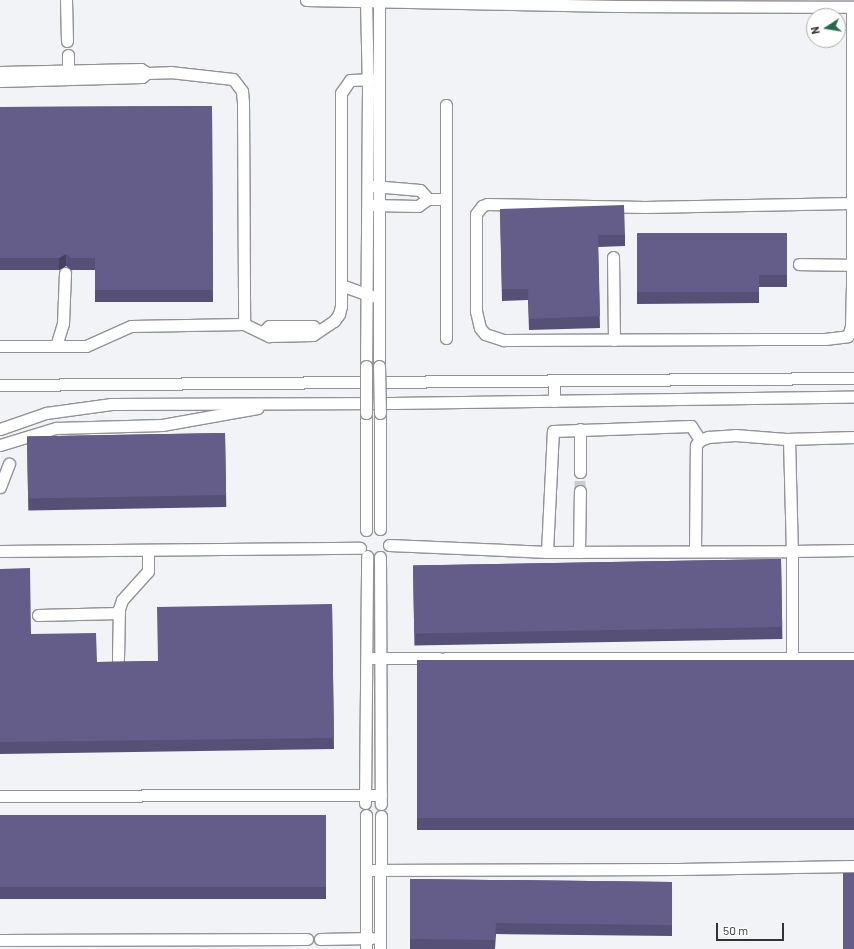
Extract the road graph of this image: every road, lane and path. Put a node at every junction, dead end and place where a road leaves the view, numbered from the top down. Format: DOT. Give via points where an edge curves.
graph roads {
  1 [pos="66,0"];
  2 [pos="306,0"];
  3 [pos="366,1"];
  4 [pos="379,2"];
  5 [pos="804,4"];
  6 [pos="853,7"];
  7 [pos="67,41"];
  8 [pos="68,55"];
  9 [pos="853,59"];
  10 [pos="68,70"];
  11 [pos="0,72"];
  12 [pos="147,73"];
  13 [pos="373,79"];
  14 [pos="0,81"];
  15 [pos="446,105"];
  16 [pos="373,186"];
  17 [pos="428,199"];
  18 [pos="446,199"];
  19 [pos="852,200"];
  20 [pos="367,205"];
  21 [pos="379,205"];
  22 [pos="613,257"];
  23 [pos="799,264"];
  24 [pos="852,265"];
  25 [pos="65,273"];
  26 [pos="341,285"];
  27 [pos="367,296"];
  28 [pos="378,296"];
  29 [pos="244,324"];
  30 [pos="851,336"];
  31 [pos="446,338"];
  32 [pos="614,340"];
  33 [pos="0,346"];
  34 [pos="56,346"];
  35 [pos="830,378"];
  36 [pos="854,378"];
  37 [pos="554,380"];
  38 [pos="0,386"];
  39 [pos="854,396"];
  40 [pos="831,397"];
  41 [pos="554,401"];
  42 [pos="281,403"];
  43 [pos="0,429"];
  44 [pos="580,429"];
  45 [pos="854,437"];
  46 [pos="789,439"];
  47 [pos="700,440"];
  48 [pos="0,446"];
  49 [pos="9,464"];
  50 [pos="580,472"];
  51 [pos="0,487"];
  52 [pos="580,491"];
  53 [pos="380,529"];
  54 [pos="366,530"];
  55 [pos="389,545"];
  56 [pos="148,550"];
  57 [pos="854,550"];
  58 [pos="0,551"];
  59 [pos="695,551"];
  60 [pos="792,551"];
  61 [pos="363,552"];
  62 [pos="547,552"];
  63 [pos="580,552"];
  64 [pos="380,557"];
  65 [pos="119,613"];
  66 [pos="38,614"];
  67 [pos="365,658"];
  68 [pos="381,658"];
  69 [pos="792,658"];
  70 [pos="854,658"];
  71 [pos="118,659"];
  72 [pos="0,796"];
  73 [pos="366,799"];
  74 [pos="366,815"];
  75 [pos="381,816"];
  76 [pos="854,866"];
  77 [pos="366,870"];
  78 [pos="381,870"];
  79 [pos="307,939"];
  80 [pos="320,939"];
  81 [pos="0,940"];
  82 [pos="366,944"];
  83 [pos="380,944"];
  1 -- 7 [label="street"];
  2 -- 3 [label="street"];
  3 -- 4 [label="street"];
  3 -- 13 [label="street"];
  4 -- 5 [label="street"];
  4 -- 13 [label="street"];
  5 -- 6 [label="street"];
  6 -- 9 [label="street"];
  8 -- 10 [label="street"];
  9 -- 19 [label="street"];
  10 -- 11 [label="street"];
  10 -- 12 [label="street" via="141,69"];
  12 -- 14 [label="street" via="142,77"];
  12 -- 29 [label="street" via="170,72 226,77 233,79 242,91"];
  13 -- 16 [label="street"];
  13 -- 26 [label="street" via="350,80 341,93"];
  15 -- 18 [label="street"];
  16 -- 17 [label="street" via="420,190"];
  16 -- 20 [label="street"];
  16 -- 21 [label="street"];
  17 -- 18 [label="street"];
  17 -- 21 [label="street" via="421,205"];
  18 -- 31 [label="street"];
  19 -- 24 [label="street"];
  19 -- 32 [label="street" via="645,207 494,203 482,206 476,214 476,311 480,328 485,334 504,340"];
  20 -- 21 [label="street"];
  20 -- 27 [label="street"];
  21 -- 28 [label="street"];
  22 -- 32 [label="street"];
  23 -- 24 [label="street"];
  24 -- 30 [label="street"];
  25 -- 34 [label="street" via="63,323"];
  26 -- 27 [label="street"];
  26 -- 29 [label="street" via="339,314 334,321 313,335 269,336"];
  27 -- 28 [label="street"];
  27 -- 54 [label="street, bridge"];
  28 -- 53 [label="street, bridge"];
  29 -- 34 [label="street" via="132,326 93,345"];
  30 -- 32 [label="street" via="825,339"];
  33 -- 34 [label="street"];
  35 -- 36 [label="street"];
  35 -- 37 [label="street"];
  35 -- 40 [label="street"];
  37 -- 38 [label="street"];
  37 -- 41 [label="street"];
  39 -- 40 [label="street"];
  40 -- 41 [label="street"];
  41 -- 42 [label="street"];
  42 -- 43 [label="street" via="93,405 46,413"];
  42 -- 48 [label="street" via="162,425 56,428"];
  44 -- 47 [label="street" via="691,426"];
  44 -- 50 [label="street"];
  44 -- 62 [label="street" via="555,430 551,434"];
  45 -- 46 [label="street"];
  46 -- 47 [label="street" via="735,435"];
  46 -- 60 [label="street"];
  47 -- 59 [label="street" via="696,445"];
  49 -- 51 [label="street"];
  52 -- 63 [label="street"];
  53 -- 54 [label="street"];
  53 -- 55 [label="street" via="388,535"];
  54 -- 61 [label="street" via="360,538"];
  55 -- 62 [label="street"];
  55 -- 64 [label="street"];
  56 -- 58 [label="street"];
  56 -- 61 [label="street"];
  56 -- 65 [label="street" via="148,571 122,600"];
  57 -- 60 [label="street"];
  59 -- 60 [label="street"];
  59 -- 63 [label="street"];
  60 -- 69 [label="street"];
  61 -- 64 [label="street"];
  61 -- 67 [label="street"];
  62 -- 63 [label="street"];
  64 -- 68 [label="street"];
  65 -- 66 [label="street"];
  65 -- 71 [label="street"];
  67 -- 68 [label="street"];
  67 -- 73 [label="street"];
  68 -- 69 [label="street"];
  68 -- 73 [label="street" via="381,799"];
  69 -- 70 [label="street"];
  72 -- 73 [label="street"];
  74 -- 77 [label="street"];
  75 -- 78 [label="street"];
  76 -- 78 [label="street"];
  77 -- 78 [label="street"];
  77 -- 82 [label="street"];
  78 -- 83 [label="street"];
  79 -- 81 [label="street"];
  80 -- 82 [label="street"];
  82 -- 83 [label="street"];
}
